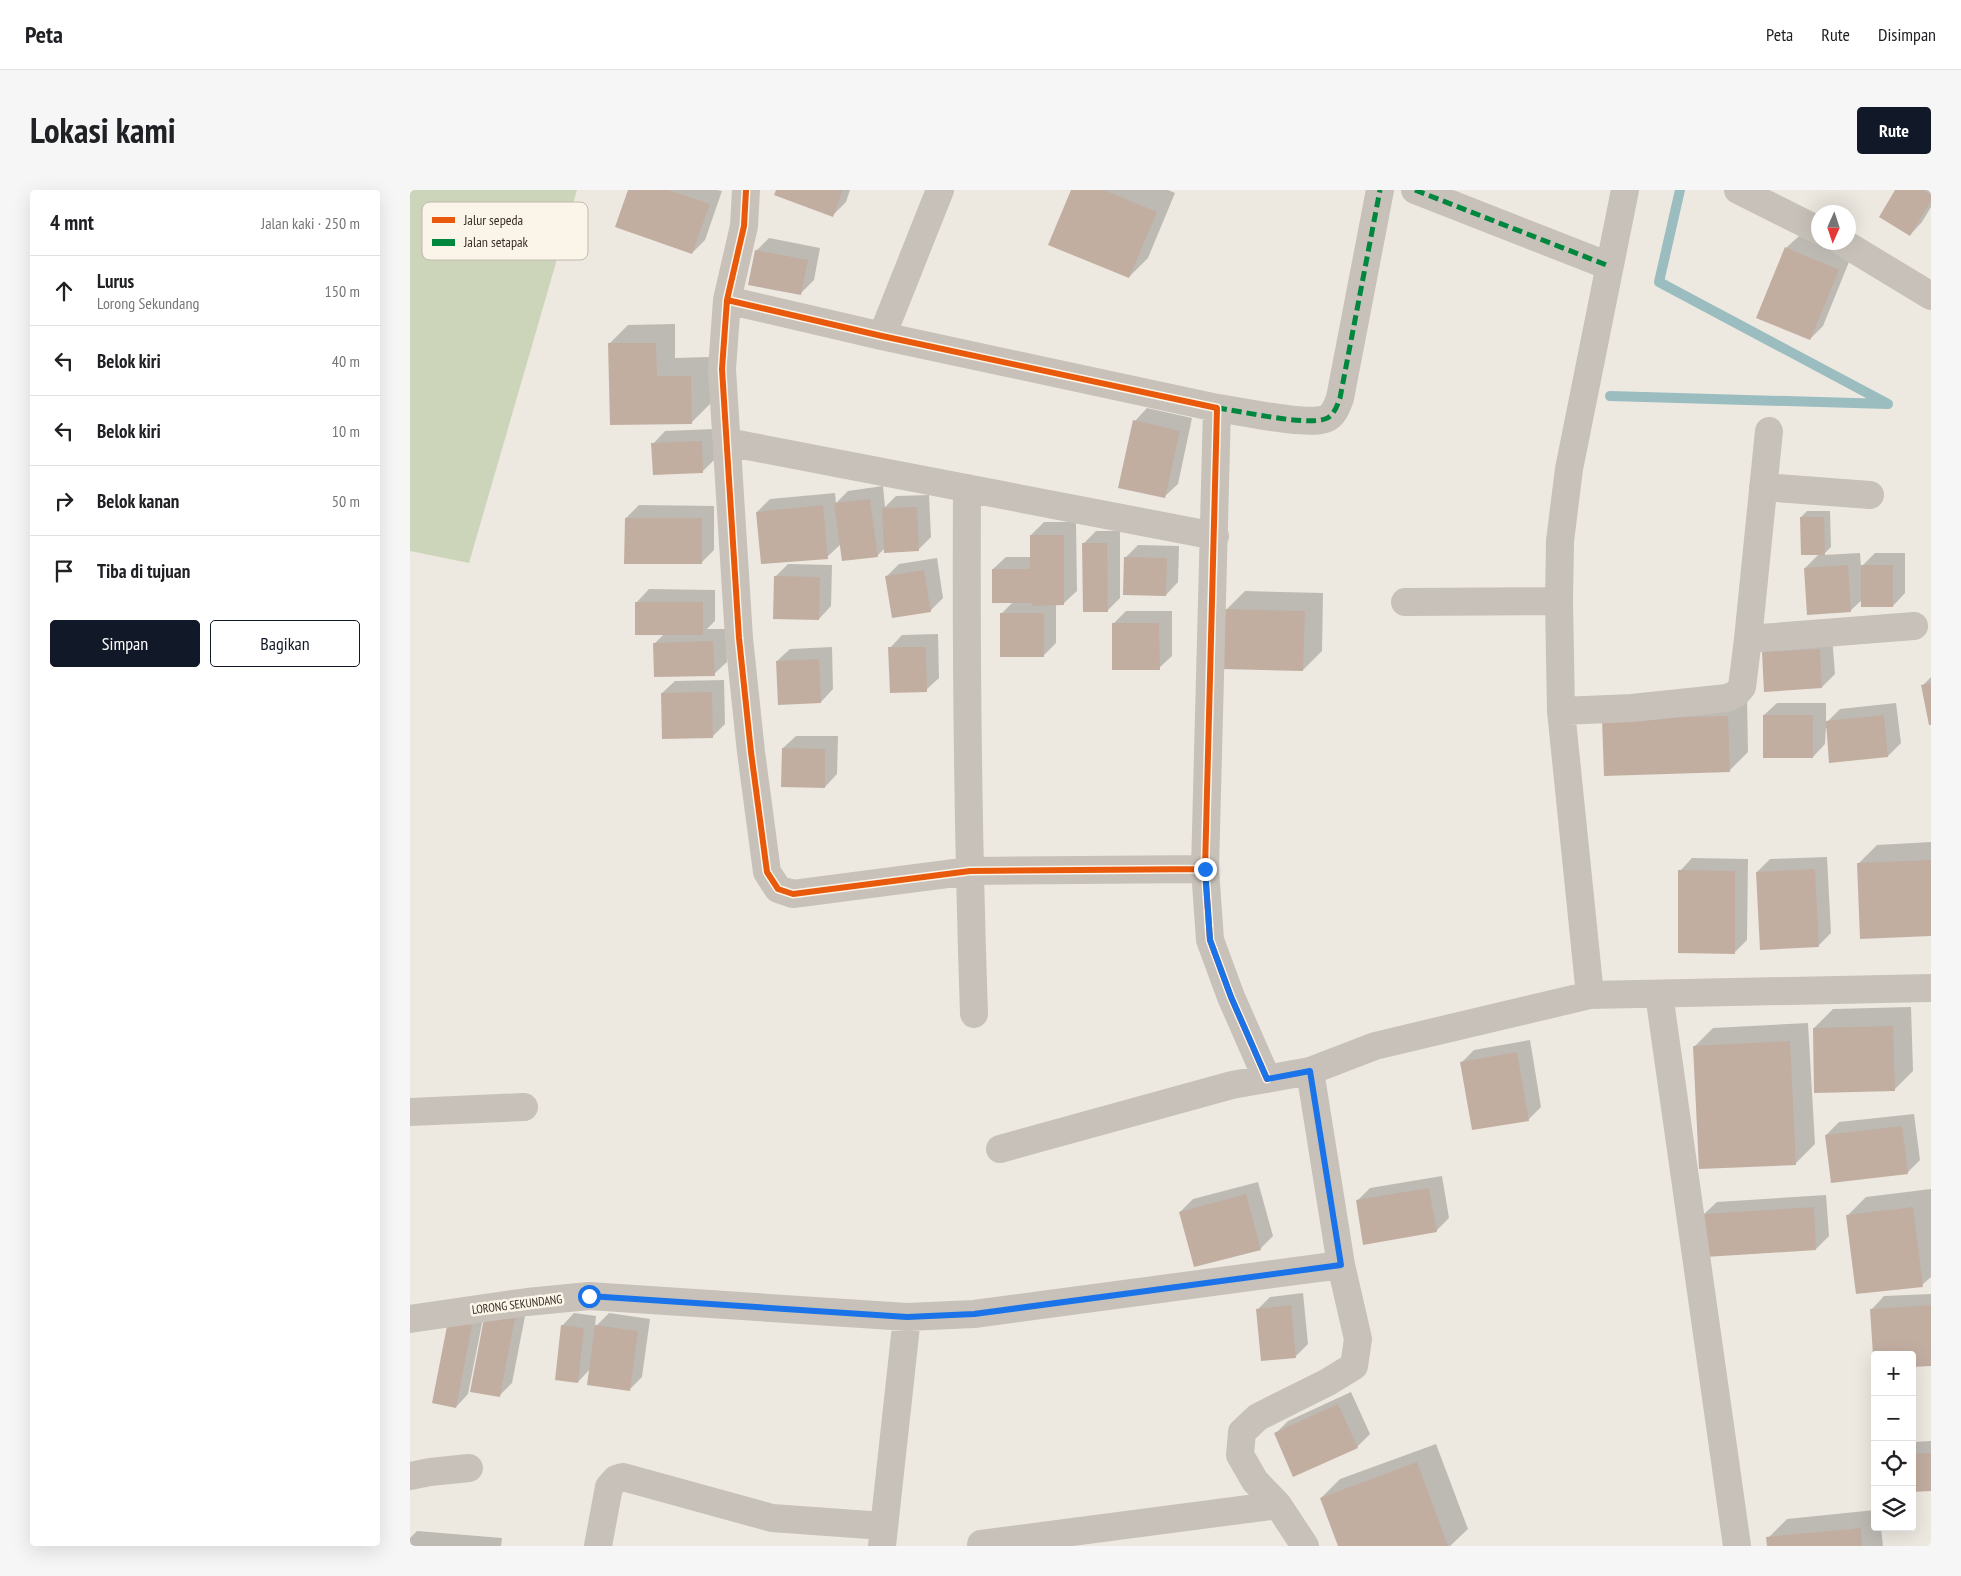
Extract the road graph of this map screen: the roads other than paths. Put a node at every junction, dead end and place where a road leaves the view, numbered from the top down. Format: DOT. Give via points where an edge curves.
graph roads {
  1 [pos="746,190"];
  2 [pos="940,190"];
  3 [pos="1380,190"];
  4 [pos="1415,190"];
  5 [pos="1625,190"];
  6 [pos="1738,190"];
  7 [pos="1811,226"];
  8 [pos="1855,250"];
  9 [pos="1609,266"];
  10 [pos="1931,296"];
  11 [pos="727,300"];
  12 [pos="882,336"];
  13 [pos="1217,408"];
  14 [pos="1769,431"];
  15 [pos="727,442"];
  16 [pos="1763,487"];
  17 [pos="966,488"];
  18 [pos="1870,495"];
  19 [pos="1214,536"];
  20 [pos="1558,601"];
  21 [pos="1406,602"];
  22 [pos="1914,626"];
  23 [pos="1748,639"];
  24 [pos="1561,711"];
  25 [pos="1205,869"];
  26 [pos="970,871"];
  27 [pos="1931,988"];
  28 [pos="1659,994"];
  29 [pos="1590,995"];
  30 [pos="974,1014"];
  31 [pos="1310,1071"];
  32 [pos="1267,1079"];
  33 [pos="524,1107"];
  34 [pos="410,1112"];
  35 [pos="1000,1149"];
  36 [pos="1341,1265"];
  37 [pos="907,1317"];
  38 [pos="410,1319"];
  39 [pos="469,1468"];
  40 [pos="410,1476"];
  41 [pos="1278,1505"];
  42 [pos="882,1536"];
  43 [pos="981,1544"];
  44 [pos="598,1546"];
  45 [pos="1305,1546"];
  46 [pos="1737,1546"];
  1 -- 11 [label="street" via="744,226"];
  2 -- 12 [label="street"];
  3 -- 13 [label="street" via="1336,410 1326,419 1308,420"];
  4 -- 9 [label="street"];
  5 -- 9 [label="street"];
  6 -- 7 [label="street"];
  8 -- 10 [label="street"];
  9 -- 20 [label="street" via="1569,468 1560,541"];
  11 -- 12 [label="street"];
  11 -- 15 [label="street" via="722,369"];
  12 -- 13 [label="street"];
  13 -- 19 [label="street"];
  14 -- 16 [label="street"];
  15 -- 17 [label="street"];
  15 -- 26 [label="street" via="740,647 767,872 778,889 793,894"];
  16 -- 18 [label="street"];
  16 -- 23 [label="street"];
  17 -- 19 [label="street"];
  17 -- 26 [label="street"];
  19 -- 25 [label="street"];
  20 -- 21 [label="street"];
  20 -- 24 [label="street"];
  22 -- 23 [label="street"];
  23 -- 24 [label="street" via="1742,687 1726,698 1632,708"];
  24 -- 29 [label="street"];
  25 -- 26 [label="street"];
  25 -- 32 [label="street" via="1210,940"];
  26 -- 30 [label="street"];
  27 -- 28 [label="street"];
  28 -- 29 [label="street"];
  28 -- 46 [label="street"];
  29 -- 31 [label="street" via="1375,1046"];
  31 -- 32 [label="street"];
  31 -- 36 [label="street"];
  32 -- 35 [label="street" via="1232,1085"];
  33 -- 34 [label="street"];
  36 -- 37 [label="street, LORONG SEKUNDANG" via="974,1314"];
  36 -- 41 [label="street" via="1358,1339 1354,1366 1258,1417 1242,1432 1240,1455 1255,1481"];
  37 -- 38 [label="street, LORONG SEKUNDANG" via="589,1296"];
  37 -- 42 [label="street"];
  39 -- 40 [label="street"];
  41 -- 43 [label="street"];
  41 -- 45 [label="street"];
  42 -- 44 [label="street" via="772,1518 623,1477 609,1487"];
}
